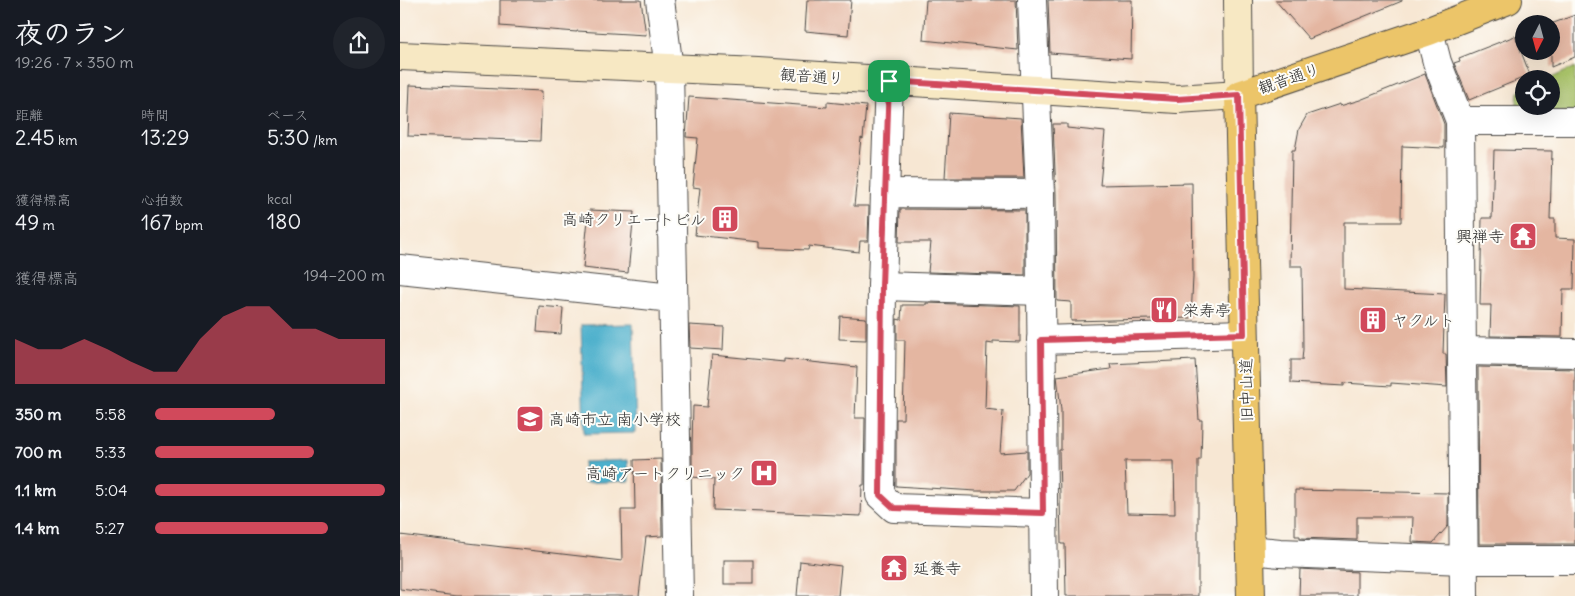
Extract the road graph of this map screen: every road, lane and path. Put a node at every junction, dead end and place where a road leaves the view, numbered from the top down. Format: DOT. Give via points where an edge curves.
graph roads {
  1 [pos="660,0"];
  2 [pos="1032,0"];
  3 [pos="1238,0"];
  4 [pos="1508,0"];
  5 [pos="1429,31"];
  6 [pos="400,56"];
  7 [pos="668,69"];
  8 [pos="889,81"];
  9 [pos="1037,90"];
  10 [pos="1239,95"];
  11 [pos="1460,121"];
  12 [pos="1575,121"];
  13 [pos="885,193"];
  14 [pos="1040,194"];
  15 [pos="400,269"];
  16 [pos="882,286"];
  17 [pos="1041,291"];
  18 [pos="672,298"];
  19 [pos="1244,334"];
  20 [pos="1041,340"];
  21 [pos="1463,351"];
  22 [pos="1575,353"];
  23 [pos="1043,513"];
  24 [pos="1250,550"];
  25 [pos="1464,560"];
  26 [pos="1575,560"];
  27 [pos="679,596"];
  28 [pos="1044,596"];
  29 [pos="1251,596"];
  30 [pos="1464,596"];
  1 -- 7 [label="street"];
  2 -- 9 [label="street"];
  3 -- 10 [label="street"];
  4 -- 5 [label="main road, 観音通り"];
  5 -- 10 [label="main road, 観音通り"];
  5 -- 11 [label="street" via="1437,62"];
  6 -- 7 [label="street, 観音通り"];
  7 -- 8 [label="street, 観音通り"];
  7 -- 18 [label="street"];
  8 -- 9 [label="street, 観音通り"];
  8 -- 13 [label="street"];
  9 -- 10 [label="street, 観音通り" via="1177,99"];
  9 -- 14 [label="street"];
  10 -- 19 [label="main road, 旧中山道"];
  11 -- 12 [label="street"];
  11 -- 21 [label="street"];
  13 -- 14 [label="street"];
  13 -- 16 [label="street"];
  14 -- 17 [label="street"];
  15 -- 18 [label="street"];
  16 -- 17 [label="street"];
  16 -- 23 [label="street" via="880,495 894,508"];
  17 -- 20 [label="street"];
  18 -- 27 [label="street"];
  19 -- 20 [label="street"];
  19 -- 24 [label="main road, 旧中山道"];
  20 -- 23 [label="street"];
  21 -- 22 [label="street"];
  21 -- 25 [label="street"];
  23 -- 28 [label="street"];
  24 -- 25 [label="street"];
  24 -- 29 [label="main road, 旧中山道"];
  25 -- 26 [label="street"];
  25 -- 30 [label="street"];
}
